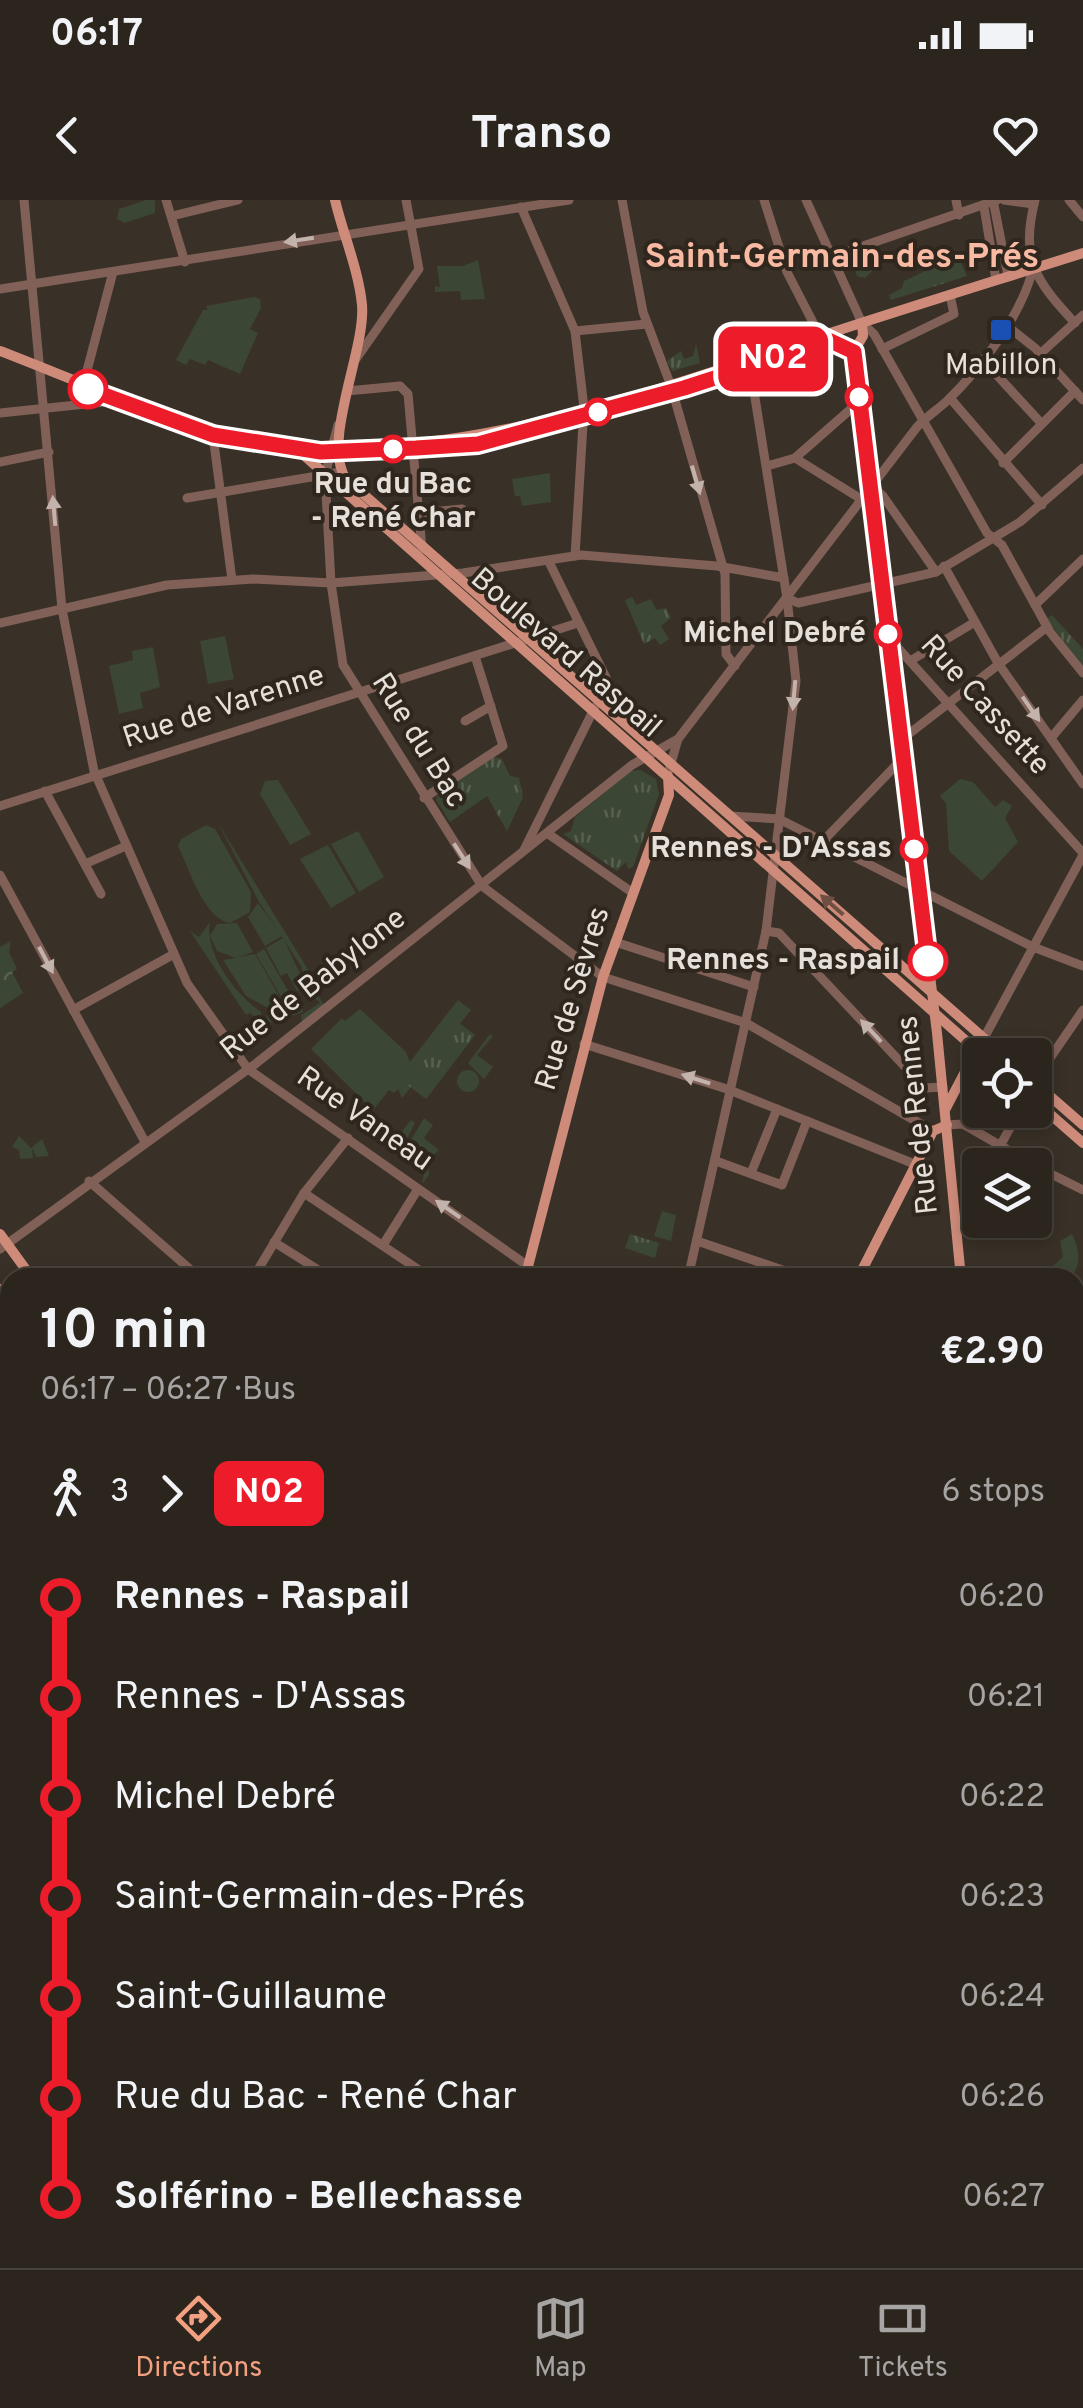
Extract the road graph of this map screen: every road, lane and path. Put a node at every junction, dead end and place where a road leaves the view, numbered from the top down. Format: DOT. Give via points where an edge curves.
graph roads {
  1 [pos="24,200"];
  2 [pos="166,200"];
  3 [pos="238,200"];
  4 [pos="335,200"];
  5 [pos="406,200"];
  6 [pos="569,200"];
  7 [pos="622,200"];
  8 [pos="764,200"];
  9 [pos="806,200"];
  10 [pos="956,200"];
  11 [pos="1069,200"];
  12 [pos="991,201"];
  13 [pos="1035,202"];
  14 [pos="520,207"];
  15 [pos="172,216"];
  16 [pos="959,216"];
  17 [pos="1083,217"];
  18 [pos="412,223"];
  19 [pos="342,233"];
  20 [pos="1083,253"];
  21 [pos="834,256"];
  22 [pos="185,262"];
  23 [pos="1033,269"];
  24 [pos="113,272"];
  25 [pos="1002,278"];
  26 [pos="33,284"];
  27 [pos="0,289"];
  28 [pos="950,295"];
  29 [pos="919,305"];
  30 [pos="1079,319"];
  31 [pos="862,323"];
  32 [pos="647,324"];
  33 [pos="1006,324"];
  34 [pos="930,327"];
  35 [pos="575,331"];
  36 [pos="820,336"];
  37 [pos="882,348"];
  38 [pos="0,351"];
  39 [pos="854,352"];
  40 [pos="1041,353"];
  41 [pos="982,359"];
  42 [pos="749,360"];
  43 [pos="42,366"];
  44 [pos="352,366"];
  45 [pos="84,382"];
  46 [pos="671,386"];
  47 [pos="346,391"];
  48 [pos="1075,391"];
  49 [pos="950,398"];
  50 [pos="131,399"];
  51 [pos="1083,400"];
  52 [pos="860,401"];
  53 [pos="46,408"];
  54 [pos="584,408"];
  55 [pos="0,413"];
  56 [pos="923,420"];
  57 [pos="1042,424"];
  58 [pos="212,428"];
  59 [pos="288,442"];
  60 [pos="410,442"];
  61 [pos="336,446"];
  62 [pos="50,452"];
  63 [pos="794,458"];
  64 [pos="0,462"];
  65 [pos="1002,463"];
  66 [pos="767,466"];
  67 [pos="1083,468"];
  68 [pos="341,472"];
  69 [pos="325,475"];
  70 [pos="871,486"];
  71 [pos="221,492"];
  72 [pos="187,498"];
  73 [pos="861,499"];
  74 [pos="1042,505"];
  75 [pos="462,509"];
  76 [pos="420,512"];
  77 [pos="997,542"];
  78 [pos="422,546"];
  79 [pos="576,556"];
  80 [pos="417,559"];
  81 [pos="1083,560"];
  82 [pos="549,562"];
  83 [pos="722,568"];
  84 [pos="940,569"];
  85 [pos="453,573"];
  86 [pos="435,575"];
  87 [pos="784,578"];
  88 [pos="232,580"];
  89 [pos="332,583"];
  90 [pos="882,587"];
  91 [pos="785,602"];
  92 [pos="1035,605"];
  93 [pos="62,609"];
  94 [pos="974,622"];
  95 [pos="0,623"];
  96 [pos="578,623"];
  97 [pos="1047,626"];
  98 [pos="888,638"];
  99 [pos="528,639"];
  100 [pos="514,643"];
  101 [pos="475,656"];
  102 [pos="910,661"];
  103 [pos="998,663"];
  104 [pos="735,666"];
  105 [pos="1083,673"];
  106 [pos="356,692"];
  107 [pos="1083,700"];
  108 [pos="600,701"];
  109 [pos="947,703"];
  110 [pos="491,706"];
  111 [pos="592,712"];
  112 [pos="616,715"];
  113 [pos="465,721"];
  114 [pos="1051,738"];
  115 [pos="678,739"];
  116 [pos="900,740"];
  117 [pos="651,754"];
  118 [pos="903,758"];
  119 [pos="670,764"];
  120 [pos="95,776"];
  121 [pos="668,776"];
  122 [pos="1083,784"];
  123 [pos="46,791"];
  124 [pos="424,798"];
  125 [pos="0,806"];
  126 [pos="779,818"];
  127 [pos="723,819"];
  128 [pos="546,834"];
  129 [pos="823,840"];
  130 [pos="126,846"];
  131 [pos="523,853"];
  132 [pos="774,854"];
  133 [pos="1083,854"];
  134 [pos="86,864"];
  135 [pos="773,870"];
  136 [pos="0,875"];
  137 [pos="482,886"];
  138 [pos="919,889"];
  139 [pos="633,893"];
  140 [pos="101,894"];
  141 [pos="766,931"];
  142 [pos="615,942"];
  143 [pos="1033,947"];
  144 [pos="174,954"];
  145 [pos="1083,966"];
  146 [pos="603,977"];
  147 [pos="754,987"];
  148 [pos="932,992"];
  149 [pos="73,1010"];
  150 [pos="1083,1010"];
  151 [pos="935,1013"];
  152 [pos="746,1023"];
  153 [pos="963,1038"];
  154 [pos="984,1038"];
  155 [pos="584,1044"];
  156 [pos="1052,1056"];
  157 [pos="248,1069"];
  158 [pos="962,1079"];
  159 [pos="960,1082"];
  160 [pos="944,1087"];
  161 [pos="731,1091"];
  162 [pos="1052,1096"];
  163 [pos="777,1110"];
  164 [pos="946,1110"];
  165 [pos="1052,1116"];
  166 [pos="807,1122"];
  167 [pos="1083,1124"];
  168 [pos="947,1125"];
  169 [pos="1010,1128"];
  170 [pos="933,1131"];
  171 [pos="348,1138"];
  172 [pos="144,1140"];
  173 [pos="1083,1143"];
  174 [pos="1000,1146"];
  175 [pos="1004,1148"];
  176 [pos="716,1160"];
  177 [pos="917,1165"];
  178 [pos="751,1173"];
  179 [pos="1052,1174"];
  180 [pos="89,1181"];
  181 [pos="418,1189"];
  182 [pos="1083,1190"];
  183 [pos="304,1193"];
  184 [pos="2,1242"];
  185 [pos="274,1242"];
  186 [pos="697,1242"];
  187 [pos="383,1246"];
  188 [pos="22,1268"];
  189 [pos="189,1268"];
  190 [pos="259,1268"];
  191 [pos="315,1268"];
  192 [pos="416,1268"];
  193 [pos="521,1268"];
  194 [pos="527,1268"];
  195 [pos="690,1268"];
  196 [pos="776,1268"];
  197 [pos="863,1268"];
  198 [pos="960,1268"];
  1 -- 26 [label="street, Rue Vaneau"];
  2 -- 15 [label="street"];
  3 -- 15 [label="street"];
  4 -- 19 [label="main road, Rue du Bac"];
  5 -- 18 [label="street"];
  6 -- 14 [label="street"];
  7 -- 32 [label="street"];
  8 -- 36 [label="street" via="787,272"];
  9 -- 21 [label="street"];
  10 -- 16 [label="street"];
  11 -- 17 [label="street"];
  12 -- 13 [label="street"];
  12 -- 16 [label="street"];
  12 -- 25 [label="street"];
  13 -- 23 [label="street"];
  14 -- 18 [label="street"];
  14 -- 35 [label="street"];
  15 -- 22 [label="street"];
  16 -- 21 [label="street"];
  18 -- 19 [label="street"];
  18 -- 44 [label="street" via="416,273"];
  19 -- 22 [label="street, one-way"];
  19 -- 44 [label="main road, Rue du Bac" via="362,306"];
  20 -- 23 [label="main road"];
  21 -- 31 [label="street"];
  22 -- 24 [label="street"];
  23 -- 25 [label="main road"];
  23 -- 30 [label="street" via="1038,282"];
  23 -- 33 [label="street, Rue de Sèvres"];
  24 -- 26 [label="street"];
  24 -- 45 [label="street"];
  25 -- 28 [label="main road"];
  26 -- 27 [label="street"];
  26 -- 43 [label="street, Rue Vaneau"];
  28 -- 29 [label="main road"];
  28 -- 34 [label="street" via="954,314"];
  29 -- 31 [label="main road"];
  29 -- 34 [label="street"];
  30 -- 40 [label="street"];
  31 -- 36 [label="main road"];
  31 -- 37 [label="street"];
  31 -- 39 [label="main road"];
  32 -- 35 [label="street"];
  32 -- 46 [label="street"];
  33 -- 40 [label="street"];
  33 -- 41 [label="street, Rue de Sèvres"];
  34 -- 37 [label="street"];
  35 -- 54 [label="street"];
  36 -- 39 [label="main road"];
  36 -- 42 [label="main road"];
  37 -- 56 [label="street"];
  38 -- 43 [label="main road"];
  39 -- 52 [label="main road, Rue de Rennes"];
  40 -- 48 [label="street"];
  41 -- 49 [label="street, Rue de Sèvres"];
  41 -- 57 [label="street"];
  42 -- 46 [label="main road"];
  42 -- 66 [label="street"];
  43 -- 45 [label="main road"];
  43 -- 53 [label="street, Rue Vaneau"];
  44 -- 47 [label="main road, Rue du Bac"];
  45 -- 50 [label="main road"];
  46 -- 54 [label="main road"];
  46 -- 83 [label="street, one-way"];
  47 -- 60 [label="street" via="404,389"];
  47 -- 61 [label="main road, Rue du Bac"];
  48 -- 51 [label="street"];
  48 -- 57 [label="street"];
  49 -- 56 [label="street, Rue de Sèvres"];
  49 -- 65 [label="street"];
  50 -- 53 [label="street"];
  50 -- 58 [label="main road"];
  52 -- 63 [label="street"];
  52 -- 70 [label="main road, Rue de Rennes"];
  53 -- 55 [label="street"];
  53 -- 62 [label="street, Rue Vaneau"];
  54 -- 60 [label="main road" via="477,436"];
  54 -- 79 [label="street"];
  56 -- 70 [label="street, Rue de Sèvres"];
  56 -- 77 [label="street"];
  57 -- 65 [label="street"];
  58 -- 59 [label="main road"];
  58 -- 71 [label="street"];
  59 -- 61 [label="main road"];
  59 -- 69 [label="main road, Boulevard Raspail"];
  60 -- 61 [label="main road"];
  60 -- 76 [label="street" via="416,448"];
  61 -- 68 [label="main road"];
  61 -- 69 [label="street, Rue du Bac"];
  62 -- 64 [label="street"];
  93 -- 62 [label="street, Rue Vaneau, one-way"];
  63 -- 66 [label="street"];
  63 -- 73 [label="street"];
  65 -- 74 [label="street"];
  66 -- 87 [label="street"];
  67 -- 74 [label="street"];
  68 -- 69 [label="street"];
  68 -- 78 [label="main road, Boulevard Raspail"];
  69 -- 71 [label="street"];
  69 -- 80 [label="main road, Boulevard Raspail"];
  69 -- 89 [label="street, Rue du Bac"];
  70 -- 73 [label="street, Rue de Sèvres"];
  70 -- 84 [label="street"];
  70 -- 90 [label="main road, Rue de Rennes"];
  71 -- 72 [label="street"];
  71 -- 88 [label="street"];
  73 -- 91 [label="street, Rue de Sèvres"];
  74 -- 77 [label="street"];
  75 -- 76 [label="street"];
  76 -- 78 [label="street"];
  77 -- 84 [label="street"];
  77 -- 92 [label="street"];
  78 -- 80 [label="street"];
  78 -- 85 [label="main road, Boulevard Raspail"];
  79 -- 82 [label="street"];
  79 -- 83 [label="street"];
  80 -- 86 [label="main road, Boulevard Raspail"];
  81 -- 92 [label="street"];
  82 -- 85 [label="street"];
  82 -- 96 [label="street"];
  83 -- 87 [label="street"];
  83 -- 104 [label="street" via="726,654"];
  84 -- 90 [label="street"];
  84 -- 94 [label="street"];
  85 -- 86 [label="street"];
  85 -- 99 [label="main road, Boulevard Raspail"];
  86 -- 89 [label="street"];
  86 -- 100 [label="main road, Boulevard Raspail"];
  87 -- 91 [label="street"];
  88 -- 89 [label="street"];
  88 -- 93 [label="street" via="167,585"];
  89 -- 106 [label="street, Rue du Bac" via="342,660"];
  90 -- 91 [label="street"];
  90 -- 98 [label="main road, Rue de Rennes"];
  91 -- 104 [label="street, Rue de Sèvres"];
  91 -- 126 [label="street, one-way" via="796,681"];
  92 -- 97 [label="street"];
  93 -- 95 [label="street"];
  93 -- 120 [label="street, Rue Vaneau"];
  94 -- 102 [label="street"];
  94 -- 103 [label="street"];
  96 -- 99 [label="street, Rue de Varenne"];
  96 -- 112 [label="street" via="619,704"];
  97 -- 103 [label="street"];
  97 -- 105 [label="street"];
  98 -- 102 [label="street, Rue Cassette"];
  98 -- 116 [label="main road, Rue de Rennes"];
  99 -- 100 [label="street, Rue de Varenne"];
  99 -- 108 [label="main road, Boulevard Raspail"];
  100 -- 101 [label="street, Rue de Varenne"];
  100 -- 111 [label="main road, Boulevard Raspail"];
  101 -- 106 [label="street, Rue de Varenne"];
  101 -- 110 [label="street"];
  102 -- 109 [label="street, Rue Cassette"];
  103 -- 109 [label="street"];
  103 -- 114 [label="street, one-way"];
  104 -- 115 [label="street, Rue de Sèvres"];
  106 -- 120 [label="street, Rue de Varenne"];
  106 -- 124 [label="street, Rue du Bac"];
  107 -- 114 [label="street"];
  108 -- 111 [label="street"];
  108 -- 112 [label="main road, Boulevard Raspail"];
  109 -- 116 [label="street"];
  109 -- 133 [label="street, Rue Cassette"];
  110 -- 113 [label="street"];
  110 -- 124 [label="street" via="503,746"];
  111 -- 117 [label="main road, Boulevard Raspail"];
  111 -- 131 [label="street"];
  112 -- 117 [label="main road, Boulevard Raspail"];
  114 -- 122 [label="street"];
  115 -- 117 [label="street, Rue de Sèvres"];
  115 -- 119 [label="street, Rue de Sèvres"];
  116 -- 118 [label="main road, Rue de Rennes"];
  117 -- 119 [label="main road, Boulevard Raspail"];
  117 -- 121 [label="main road, Boulevard Raspail"];
  117 -- 128 [label="street, Rue de Babylone"];
  118 -- 129 [label="street"];
  118 -- 138 [label="main road, Rue de Rennes"];
  119 -- 121 [label="street, Rue de Sèvres"];
  119 -- 127 [label="main road, Boulevard Raspail"];
  120 -- 123 [label="street, Rue de Varenne"];
  120 -- 130 [label="street, Rue Vaneau"];
  121 -- 127 [label="main road, Boulevard Raspail"];
  121 -- 139 [label="main road, Rue de Sèvres" via="669,794"];
  123 -- 125 [label="street, Rue de Varenne"];
  123 -- 134 [label="street"];
  124 -- 137 [label="street, Rue du Bac, one-way"];
  126 -- 127 [label="street"];
  126 -- 129 [label="street"];
  126 -- 132 [label="street"];
  127 -- 132 [label="main road, Boulevard Raspail"];
  127 -- 135 [label="main road, Boulevard Raspail"];
  128 -- 131 [label="street, Rue de Babylone"];
  128 -- 139 [label="street"];
  129 -- 138 [label="street"];
  130 -- 134 [label="street"];
  130 -- 144 [label="street, Rue Vaneau"];
  131 -- 137 [label="street, Rue de Babylone"];
  132 -- 135 [label="street"];
  148 -- 132 [label="main road, Boulevard Raspail, one-way"];
  133 -- 143 [label="street"];
  134 -- 140 [label="street"];
  135 -- 141 [label="street"];
  135 -- 151 [label="main road, Boulevard Raspail"];
  136 -- 149 [label="street, one-way"];
  137 -- 146 [label="street, Rue du Bac"];
  137 -- 157 [label="street, Rue de Babylone"];
  138 -- 143 [label="street"];
  138 -- 148 [label="main road, Rue de Rennes"];
  139 -- 142 [label="main road, Rue de Sèvres"];
  141 -- 147 [label="street"];
  160 -- 141 [label="street, one-way" via="925,1088 779,933"];
  142 -- 146 [label="main road, Rue de Sèvres"];
  142 -- 147 [label="street"];
  143 -- 145 [label="street"];
  143 -- 154 [label="street"];
  144 -- 149 [label="street"];
  144 -- 157 [label="street, Rue Vaneau" via="186,983"];
  146 -- 152 [label="street, Rue du Bac"];
  146 -- 155 [label="main road, Rue de Sèvres"];
  147 -- 152 [label="street"];
  148 -- 151 [label="main road, Rue de Rennes"];
  148 -- 154 [label="main road, Boulevard Raspail"];
  149 -- 172 [label="street"];
  150 -- 156 [label="street"];
  151 -- 153 [label="main road, Boulevard Raspail"];
  151 -- 160 [label="main road, Rue de Rennes"];
  152 -- 161 [label="street"];
  152 -- 170 [label="street, Rue du Bac"];
  161 -- 155 [label="street, one-way"];
  155 -- 194 [label="main road, Rue de Sèvres"];
  157 -- 171 [label="street, Rue Vaneau"];
  157 -- 172 [label="street, Rue de Babylone"];
  158 -- 159 [label="main road"];
  159 -- 160 [label="main road"];
  159 -- 164 [label="main road"];
  160 -- 164 [label="main road, Rue de Rennes"];
  161 -- 163 [label="street"];
  161 -- 176 [label="street"];
  162 -- 167 [label="main road"];
  163 -- 166 [label="street"];
  163 -- 178 [label="street"];
  164 -- 168 [label="main road, Rue de Rennes"];
  165 -- 173 [label="main road"];
  166 -- 177 [label="street"];
  166 -- 178 [label="street" via="782,1185"];
  168 -- 170 [label="main road"];
  168 -- 174 [label="street" via="962,1124"];
  168 -- 198 [label="main road, Rue de Rennes"];
  169 -- 174 [label="street"];
  170 -- 177 [label="main road"];
  171 -- 181 [label="street, Rue Vaneau"];
  171 -- 183 [label="street"];
  172 -- 180 [label="street, Rue de Babylone"];
  174 -- 175 [label="street"];
  176 -- 178 [label="street"];
  176 -- 186 [label="street"];
  177 -- 197 [label="main road"];
  179 -- 182 [label="street"];
  180 -- 184 [label="street, Rue de Babylone"];
  180 -- 189 [label="street"];
  181 -- 187 [label="street"];
  193 -- 181 [label="street, Rue Vaneau, one-way"];
  183 -- 185 [label="street"];
  183 -- 187 [label="street"];
  184 -- 188 [label="main road"];
  185 -- 190 [label="street"];
  185 -- 191 [label="street"];
  186 -- 195 [label="street"];
  186 -- 196 [label="street"];
  187 -- 192 [label="street"];
}
